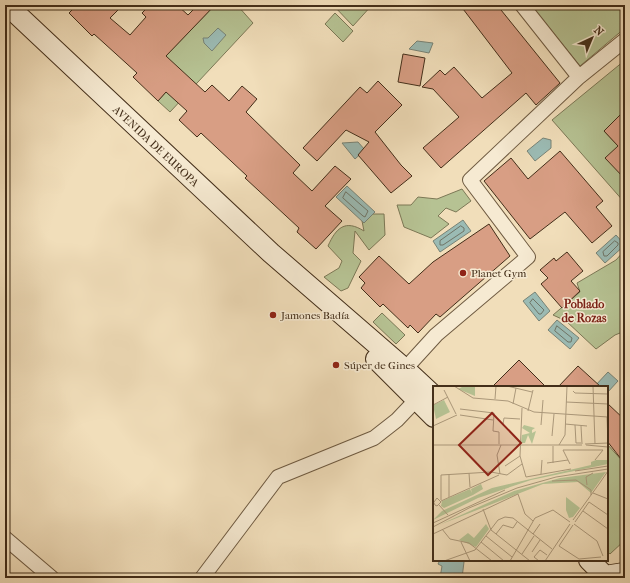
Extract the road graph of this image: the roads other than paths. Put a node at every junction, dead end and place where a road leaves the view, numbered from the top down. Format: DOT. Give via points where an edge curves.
graph roads {
  1 [pos="7,5"];
  2 [pos="522,5"];
  3 [pos="625,40"];
  4 [pos="579,77"];
  5 [pos="306,285"];
  6 [pos="406,369"];
  7 [pos="425,398"];
  8 [pos="433,406"];
  9 [pos="433,415"];
  10 [pos="5,538"];
  11 [pos="582,561"];
  12 [pos="590,561"];
  13 [pos="601,561"];
  14 [pos="616,576"];
  15 [pos="52,578"];
  16 [pos="202,578"];
  1 -- 5 [label="main road, AVENIDA DE EUROPA"];
  2 -- 4 [label="street"];
  3 -- 4 [label="street"];
  4 -- 6 [label="street" via="470,180 528,257 436,334"];
  5 -- 6 [label="main road, AVENIDA DE EUROPA"];
  5 -- 7 [label="main road, AVENIDA DE EUROPA" via="340,324"];
  6 -- 7 [label="main road, AVENIDA DE EUROPA"];
  7 -- 8 [label="main road"];
  7 -- 9 [label="main road, AVENIDA DE EUROPA"];
  7 -- 16 [label="street" via="374,438 278,478"];
  10 -- 15 [label="street"];
  11 -- 14 [label="main road"];
  12 -- 14 [label="main road" via="605,576"];
  13 -- 14 [label="main road"];
}
